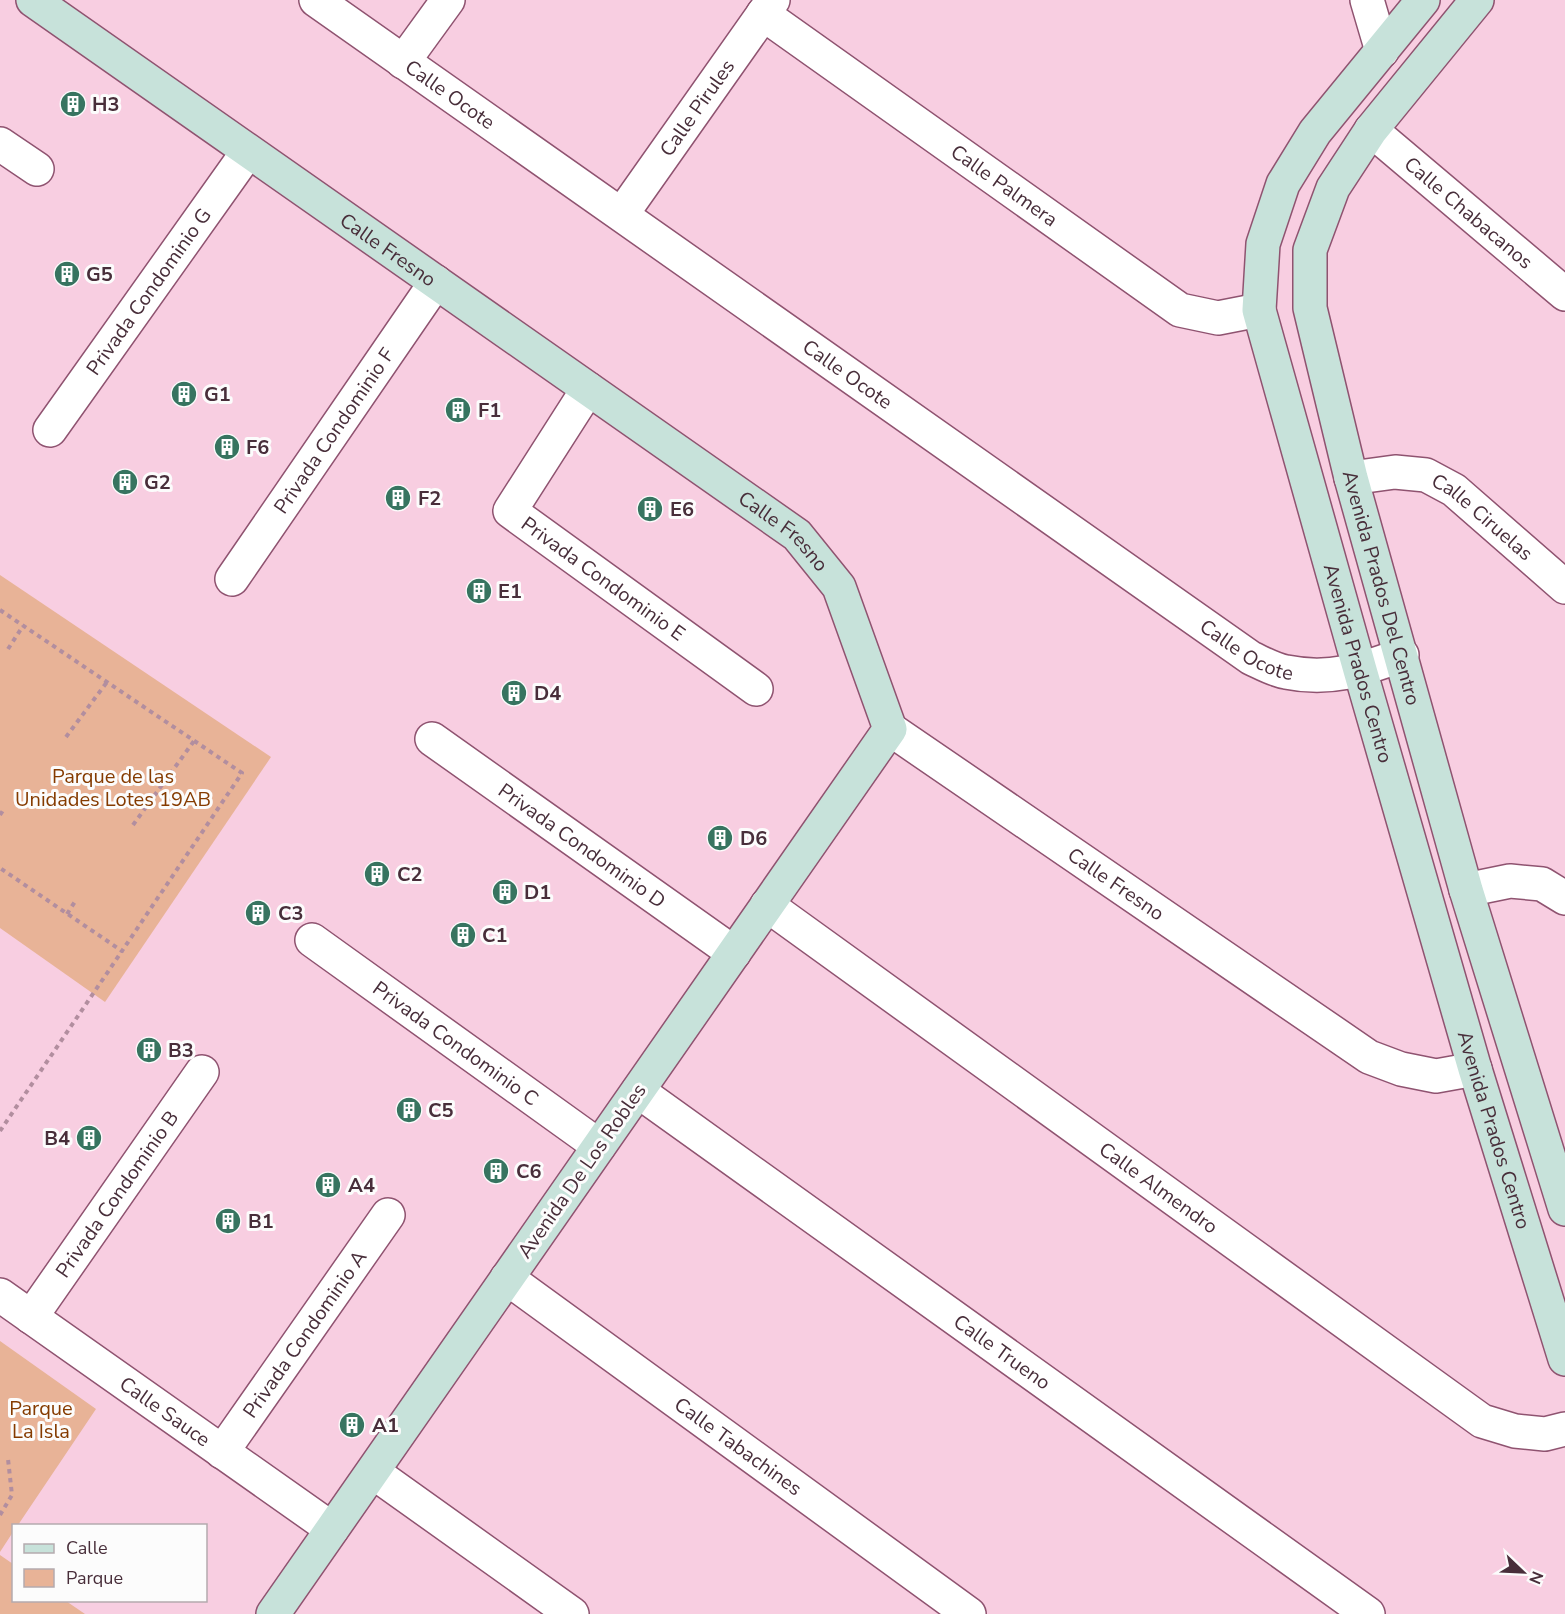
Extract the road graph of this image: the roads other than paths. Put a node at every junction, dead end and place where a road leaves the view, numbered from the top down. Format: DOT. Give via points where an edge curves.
graph roads {
  1 [pos="33,0"];
  2 [pos="316,0"];
  3 [pos="448,0"];
  4 [pos="1367,0"];
  5 [pos="1423,0"];
  6 [pos="1477,0"];
  7 [pos="768,7"];
  8 [pos="1382,51"];
  9 [pos="403,62"];
  10 [pos="1371,130"];
  11 [pos="0,144"];
  12 [pos="247,153"];
  13 [pos="37,169"];
  14 [pos="622,214"];
  15 [pos="436,282"];
  16 [pos="1565,294"];
  17 [pos="1259,310"];
  18 [pos="588,389"];
  19 [pos="50,430"];
  20 [pos="1352,478"];
  21 [pos="232,579"];
  22 [pos="1565,587"];
  23 [pos="1402,655"];
  24 [pos="1360,670"];
  25 [pos="756,689"];
  26 [pos="890,729"];
  27 [pos="432,739"];
  28 [pos="1466,890"];
  29 [pos="1565,898"];
  30 [pos="767,905"];
  31 [pos="312,940"];
  32 [pos="734,953"];
  33 [pos="1475,1069"];
  34 [pos="202,1072"];
  35 [pos="638,1091"];
  36 [pos="599,1146"];
  37 [pos="1565,1209"];
  38 [pos="388,1215"];
  39 [pos="507,1278"];
  40 [pos="0,1295"];
  41 [pos="31,1317"];
  42 [pos="1565,1359"];
  43 [pos="1565,1429"];
  44 [pos="222,1452"];
  45 [pos="373,1472"];
  46 [pos="332,1529"];
  47 [pos="273,1614"];
  48 [pos="572,1614"];
  49 [pos="969,1614"];
  50 [pos="1368,1614"];
  1 -- 12 [label="street, Calle Fresno"];
  2 -- 9 [label="street, Calle Ocote"];
  3 -- 9 [label="street"];
  4 -- 8 [label="street"];
  5 -- 8 [label="street, Avenida Prados Centro"];
  6 -- 10 [label="street, Avenida Prados Del Centro"];
  7 -- 14 [label="street, Calle Pirules"];
  7 -- 17 [label="street, Calle Palmera" via="1180,310 1218,318"];
  8 -- 17 [label="street, Avenida Prados Centro" via="1315,132 1283,184 1263,244"];
  9 -- 14 [label="street, Calle Ocote"];
  10 -- 16 [label="street, Calle Chabacanos"];
  10 -- 20 [label="street, Avenida Prados Del Centro" via="1333,188 1310,250 1311,308"];
  11 -- 13 [label="street"];
  12 -- 15 [label="street, Calle Fresno"];
  12 -- 19 [label="street, Privada Condominio G"];
  14 -- 24 [label="street, Calle Ocote" via="1251,658 1284,672 1319,677"];
  15 -- 18 [label="street, Calle Fresno"];
  15 -- 21 [label="street, Privada Condominio F"];
  17 -- 24 [label="street, Avenida Prados Centro"];
  18 -- 25 [label="street, Privada Condominio E" via="510,511"];
  18 -- 26 [label="street, Calle Fresno" via="797,535 839,587"];
  20 -- 22 [label="street, Calle Ciruelas" via="1395,472 1426,475 1454,490"];
  20 -- 23 [label="street, Avenida Prados Del Centro"];
  23 -- 24 [label="street, Calle Ocote"];
  23 -- 28 [label="street, Avenida Prados Del Centro"];
  24 -- 33 [label="street, Avenida Prados Centro"];
  26 -- 30 [label="street, Avenida De Los Robles"];
  26 -- 33 [label="street, Calle Fresno" via="1370,1057 1436,1076"];
  27 -- 32 [label="street, Privada Condominio D"];
  28 -- 29 [label="street" via="1510,881 1542,884"];
  28 -- 37 [label="street, Avenida Prados Del Centro"];
  30 -- 32 [label="street, Avenida De Los Robles"];
  30 -- 43 [label="street, Calle Almendro" via="1482,1421 1515,1431 1545,1434"];
  31 -- 36 [label="street, Privada Condominio C"];
  32 -- 35 [label="street, Avenida De Los Robles"];
  33 -- 42 [label="street, Avenida Prados Centro"];
  34 -- 41 [label="street, Privada Condominio B"];
  35 -- 36 [label="street, Avenida De Los Robles"];
  35 -- 50 [label="street, Calle Trueno"];
  36 -- 39 [label="street, Avenida De Los Robles"];
  38 -- 44 [label="street, Privada Condominio A"];
  39 -- 45 [label="street, Avenida De Los Robles"];
  39 -- 49 [label="street, Calle Tabachines"];
  40 -- 41 [label="street, Calle Sauce"];
  41 -- 44 [label="street, Calle Sauce"];
  44 -- 46 [label="street, Calle Sauce"];
  45 -- 46 [label="street, Avenida De Los Robles"];
  45 -- 48 [label="street"];
  46 -- 47 [label="street, Avenida De Los Robles"];
}
